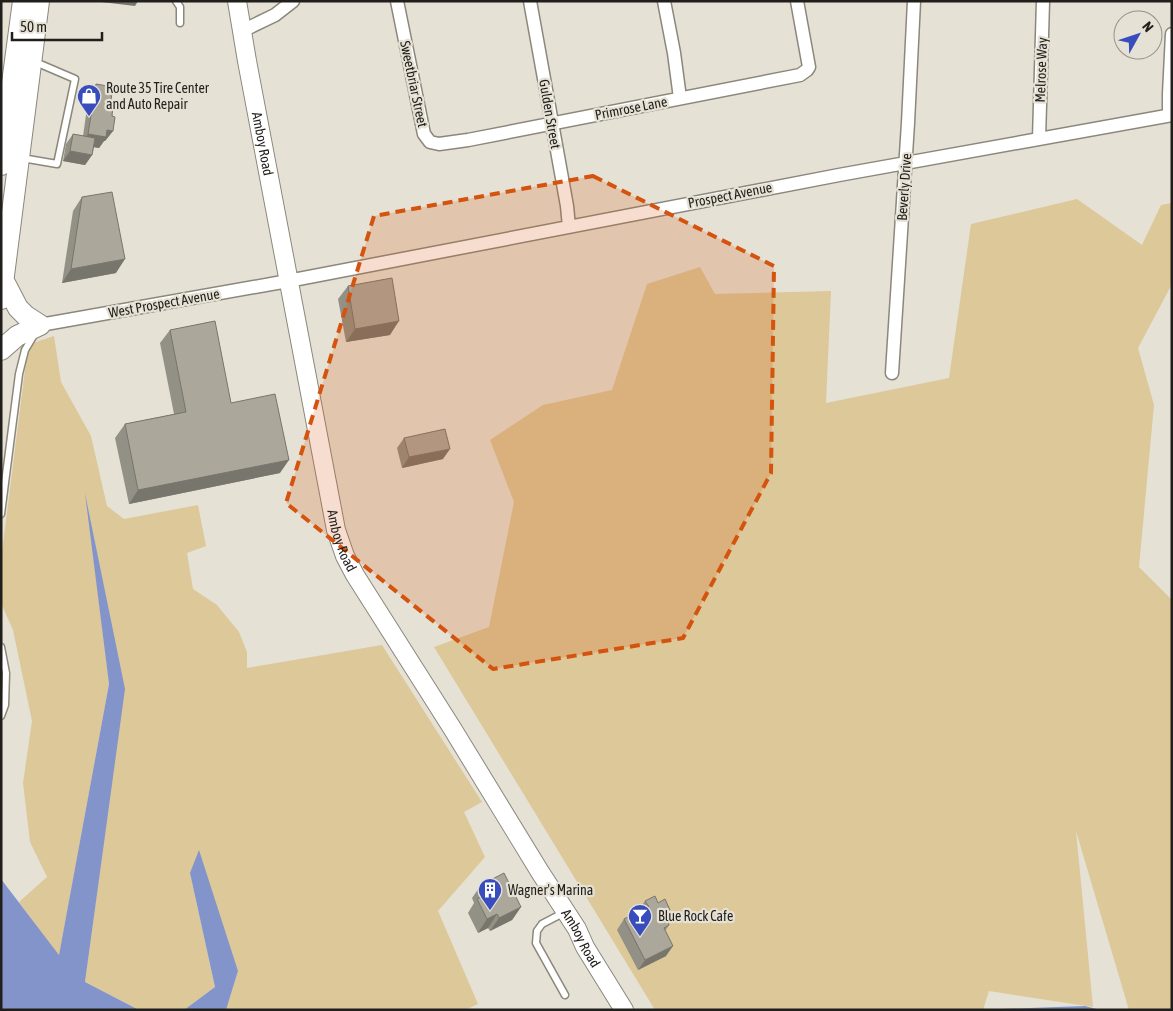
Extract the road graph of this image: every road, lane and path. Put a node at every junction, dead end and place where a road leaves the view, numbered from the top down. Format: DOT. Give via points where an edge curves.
graph roads {
  1 [pos="23,1"];
  2 [pos="39,1"];
  3 [pos="176,1"];
  4 [pos="237,1"];
  5 [pos="293,1"];
  6 [pos="397,1"];
  7 [pos="530,1"];
  8 [pos="664,1"];
  9 [pos="796,1"];
  10 [pos="914,1"];
  11 [pos="1043,1"];
  12 [pos="180,23"];
  13 [pos="242,30"];
  14 [pos="1172,34"];
  15 [pos="31,61"];
  16 [pos="680,98"];
  17 [pos="1170,115"];
  18 [pos="552,124"];
  19 [pos="1039,138"];
  20 [pos="452,142"];
  21 [pos="10,162"];
  22 [pos="905,163"];
  23 [pos="569,227"];
  24 [pos="288,281"];
  25 [pos="2,290"];
  26 [pos="40,325"];
  27 [pos="1,350"];
  28 [pos="892,373"];
  29 [pos="1,514"];
  30 [pos="1,647"];
  31 [pos="1,716"];
  32 [pos="566,912"];
  33 [pos="565,995"];
  34 [pos="624,1010"];
  1 -- 21 [label="highway"];
  2 -- 15 [label="highway"];
  3 -- 12 [label="lane" via="180,7"];
  4 -- 13 [label="main road, Amboy Road"];
  5 -- 13 [label="street"];
  6 -- 20 [label="street, Sweetbriar Street" via="424,134 430,142"];
  7 -- 18 [label="street, Gulden Street"];
  8 -- 16 [label="street"];
  9 -- 16 [label="street, Primrose Lane" via="807,70 800,75"];
  10 -- 22 [label="street, Beverly Drive"];
  11 -- 19 [label="street, Melrose Way"];
  13 -- 24 [label="main road, Amboy Road"];
  14 -- 17 [label="street"];
  15 -- 21 [label="highway"];
  15 -- 21 [label="lane" via="75,79 57,164"];
  16 -- 18 [label="street, Primrose Lane"];
  17 -- 19 [label="street, Prospect Avenue"];
  18 -- 20 [label="street, Primrose Lane"];
  18 -- 23 [label="street, Gulden Street"];
  19 -- 22 [label="street, Prospect Avenue"];
  21 -- 25 [label="highway"];
  22 -- 23 [label="street, Prospect Avenue"];
  22 -- 28 [label="street, Beverly Drive"];
  23 -- 24 [label="street, Prospect Avenue"];
  24 -- 26 [label="street, West Prospect Avenue"];
  24 -- 32 [label="main road, Amboy Road" via="336,530 345,556"];
  25 -- 26 [label="highway" via="26,316"];
  26 -- 27 [label="highway" via="17,336"];
  26 -- 29 [label="lane" via="21,362"];
  30 -- 31 [label="lane" via="6,674 5,705"];
  32 -- 33 [label="lane" via="542,924 537,931 536,943"];
  32 -- 34 [label="main road, Amboy Road"];
}
